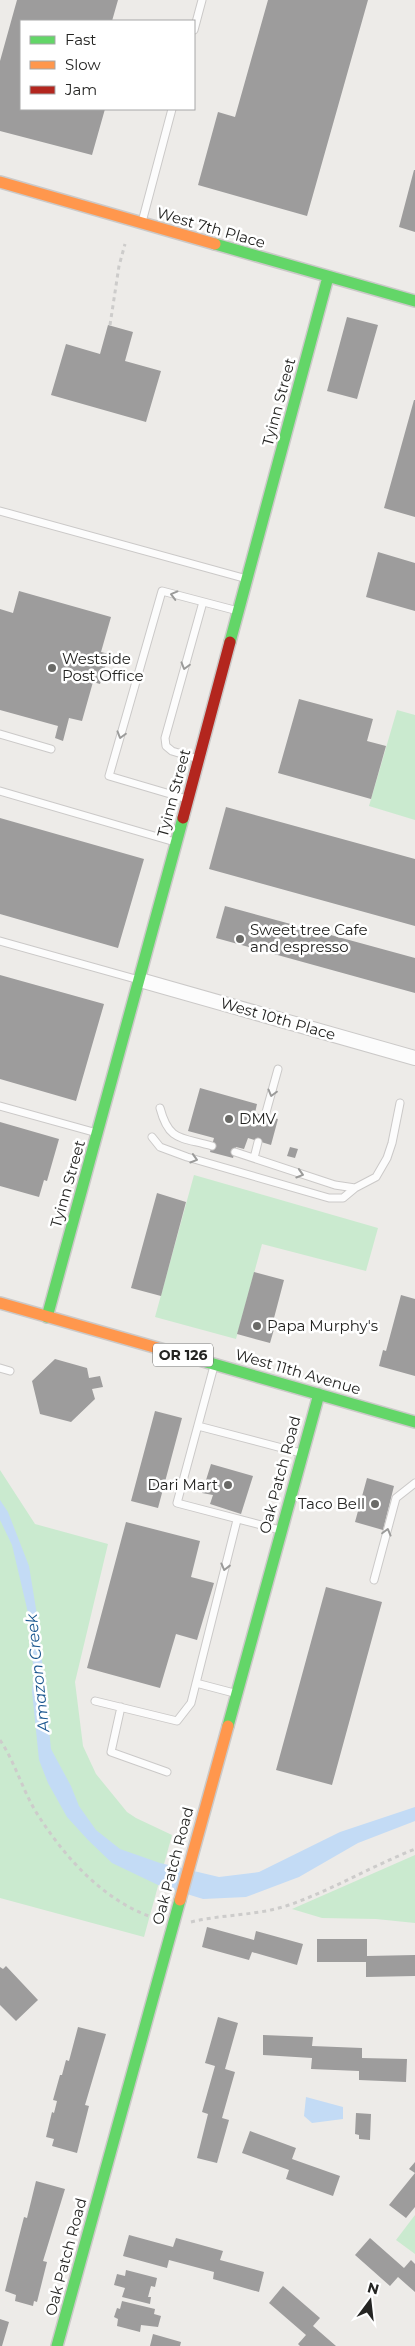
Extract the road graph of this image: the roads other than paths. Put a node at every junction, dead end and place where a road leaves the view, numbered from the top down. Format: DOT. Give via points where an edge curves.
graph roads {
  1 [pos="202,0"];
  2 [pos="195,26"];
  3 [pos="172,110"];
  4 [pos="0,182"];
  5 [pos="142,223"];
  6 [pos="328,277"];
  7 [pos="415,301"];
  8 [pos="0,511"];
  9 [pos="247,579"];
  10 [pos="203,602"];
  11 [pos="238,611"];
  12 [pos="0,734"];
  13 [pos="51,749"];
  14 [pos="199,760"];
  15 [pos="0,791"];
  16 [pos="188,799"];
  17 [pos="177,843"];
  18 [pos="0,941"];
  19 [pos="140,980"];
  20 [pos="415,1058"];
  21 [pos="278,1069"];
  22 [pos="400,1103"];
  23 [pos="0,1106"];
  24 [pos="160,1108"];
  25 [pos="266,1116"];
  26 [pos="98,1133"];
  27 [pos="152,1137"];
  28 [pos="258,1142"];
  29 [pos="212,1146"];
  30 [pos="235,1152"];
  31 [pos="254,1158"];
  32 [pos="355,1188"];
  33 [pos="0,1303"];
  34 [pos="47,1317"];
  35 [pos="215,1364"];
  36 [pos="0,1368"];
  37 [pos="10,1371"];
  38 [pos="318,1394"];
  39 [pos="415,1422"];
  40 [pos="198,1426"];
  41 [pos="302,1453"];
  42 [pos="415,1483"];
  43 [pos="237,1520"];
  44 [pos="280,1530"];
  45 [pos="374,1580"];
  46 [pos="196,1683"];
  47 [pos="236,1694"];
  48 [pos="95,1701"];
  49 [pos="122,1707"];
  50 [pos="166,1772"];
  51 [pos="58,2346"];
  1 -- 2 [label="lane"];
  3 -- 5 [label="lane"];
  4 -- 5 [label="street, West 7th Place"];
  5 -- 6 [label="street, West 7th Place"];
  6 -- 7 [label="street, West 7th Place"];
  6 -- 9 [label="street, Tyinn Street"];
  8 -- 9 [label="lane"];
  9 -- 11 [label="street, Tyinn Street"];
  10 -- 11 [label="lane"];
  10 -- 14 [label="lane, one-way" via="165,738 166,746 172,751"];
  10 -- 16 [label="lane, one-way" via="162,591 110,776"];
  11 -- 14 [label="street, Tyinn Street"];
  12 -- 13 [label="lane"];
  14 -- 16 [label="street, Tyinn Street"];
  15 -- 17 [label="lane"];
  16 -- 17 [label="street, Tyinn Street"];
  17 -- 19 [label="street, Tyinn Street"];
  18 -- 19 [label="lane"];
  19 -- 20 [label="street, West 10th Place"];
  19 -- 26 [label="street, Tyinn Street"];
  21 -- 25 [label="lane, one-way"];
  22 -- 32 [label="lane" via="387,1158 376,1177"];
  23 -- 26 [label="lane"];
  24 -- 29 [label="lane" via="164,1125 170,1133"];
  26 -- 34 [label="street, Tyinn Street"];
  27 -- 32 [label="lane, one-way" via="160,1147 187,1157 329,1198 342,1198"];
  28 -- 31 [label="lane"];
  30 -- 31 [label="lane"];
  31 -- 32 [label="lane, one-way" via="335,1185"];
  33 -- 34 [label="street, West 11th Avenue / OR 126"];
  34 -- 35 [label="street, West 11th Avenue / OR 126"];
  35 -- 38 [label="street, West 11th Avenue / OR 126"];
  35 -- 40 [label="lane"];
  36 -- 37 [label="lane"];
  38 -- 39 [label="street, West 11th Avenue / OR 126"];
  38 -- 41 [label="street, Oak Patch Road"];
  40 -- 41 [label="lane"];
  40 -- 43 [label="lane" via="176,1503"];
  41 -- 44 [label="street, Oak Patch Road"];
  45 -- 42 [label="lane, one-way" via="396,1498"];
  43 -- 44 [label="lane"];
  43 -- 46 [label="lane, one-way"];
  44 -- 47 [label="street, Oak Patch Road"];
  46 -- 47 [label="lane"];
  46 -- 49 [label="lane" via="191,1703 177,1721"];
  47 -- 51 [label="street, Oak Patch Road"];
  48 -- 49 [label="lane"];
  49 -- 50 [label="lane" via="111,1752"];
}
